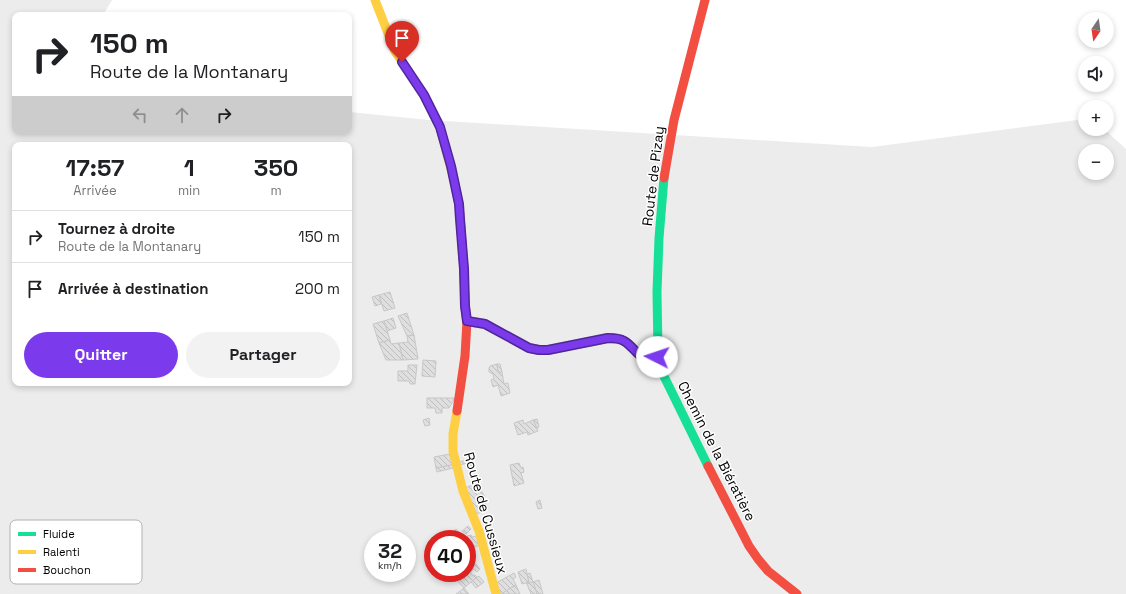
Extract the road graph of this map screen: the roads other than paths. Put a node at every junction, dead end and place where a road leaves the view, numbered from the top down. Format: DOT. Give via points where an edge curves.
graph roads {
  1 [pos="375,0"];
  2 [pos="705,0"];
  3 [pos="467,321"];
  4 [pos="656,360"];
  5 [pos="496,594"];
  6 [pos="797,594"];
  1 -- 3 [label="street, Route de Cussieux" via="395,51 424,95 440,127 459,204"];
  2 -- 4 [label="street, Route de Pizay" via="675,113 665,168 659,238"];
  3 -- 4 [label="street" via="485,324 529,348 548,350 616,338 628,344 646,360"];
  3 -- 5 [label="street, Route de Cussieux" via="453,451"];
  4 -- 6 [label="street, Chemin de la Biératière" via="749,546 768,571"];
}
